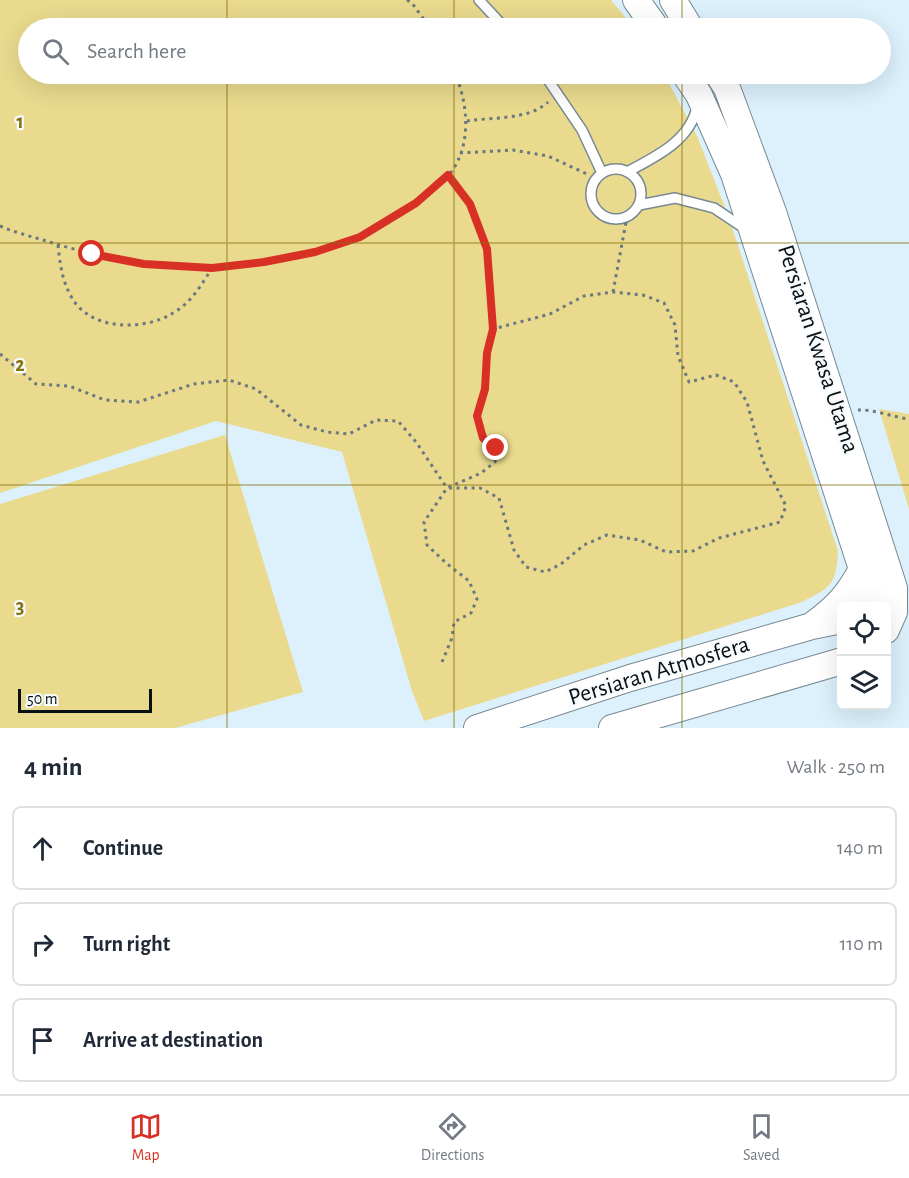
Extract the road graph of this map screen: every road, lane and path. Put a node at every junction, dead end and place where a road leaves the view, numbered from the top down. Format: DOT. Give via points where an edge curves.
graph roads {
  1 [pos="407,0"];
  2 [pos="479,0"];
  3 [pos="636,0"];
  4 [pos="673,0"];
  5 [pos="422,18"];
  6 [pos="496,18"];
  7 [pos="649,18"];
  8 [pos="684,18"];
  9 [pos="459,84"];
  10 [pos="550,84"];
  11 [pos="692,84"];
  12 [pos="724,84"];
  13 [pos="557,94"];
  14 [pos="699,94"];
  15 [pos="467,121"];
  16 [pos="460,153"];
  17 [pos="627,172"];
  18 [pos="448,175"];
  19 [pos="599,176"];
  20 [pos="639,205"];
  21 [pos="627,217"];
  22 [pos="0,226"];
  23 [pos="755,237"];
  24 [pos="58,245"];
  25 [pos="212,268"];
  26 [pos="613,292"];
  27 [pos="493,329"];
  28 [pos="0,354"];
  29 [pos="838,411"];
  30 [pos="909,419"];
  31 [pos="447,488"];
  32 [pos="862,569"];
  33 [pos="878,596"];
  34 [pos="837,621"];
  35 [pos="812,626"];
  36 [pos="442,662"];
  37 [pos="837,662"];
  38 [pos="477,728"];
  39 [pos="612,728"];
  1 -- 5 [label="path"];
  2 -- 6 [label="lane"];
  3 -- 7 [label="main road"];
  4 -- 8 [label="main road"];
  9 -- 15 [label="path"];
  10 -- 13 [label="lane"];
  11 -- 14 [label="main road, Persiaran Kwasa Utama"];
  12 -- 29 [label="main road, Persiaran Kwasa Utama" via="774,212"];
  13 -- 15 [label="path" via="541,109 523,116"];
  13 -- 19 [label="lane" via="582,130"];
  14 -- 17 [label="lane" via="694,120 675,142"];
  14 -- 23 [label="main road, Persiaran Kwasa Utama" via="734,174"];
  15 -- 16 [label="path"];
  16 -- 18 [label="path"];
  16 -- 19 [label="path" via="513,150 548,156"];
  17 -- 19 [label="lane" via="610,170"];
  17 -- 20 [label="lane" via="638,182"];
  18 -- 25 [label="path" via="416,203 360,237 315,252"];
  18 -- 27 [label="path" via="470,204 487,249"];
  19 -- 21 [label="lane" via="590,194 596,210 610,219"];
  20 -- 21 [label="lane"];
  20 -- 23 [label="lane" via="675,198 714,208"];
  21 -- 26 [label="path"];
  22 -- 24 [label="path"];
  23 -- 32 [label="main road, Persiaran Kwasa Utama"];
  24 -- 25 [label="path" via="144,264"];
  24 -- 25 [label="path" via="62,277 73,300 92,318 121,325 149,323 174,313 198,291"];
  26 -- 27 [label="path" via="584,296 550,314"];
  26 -- 31 [label="path" via="643,295 664,303 675,325 678,356 689,382 716,375 734,382 747,402 763,461 786,506 780,522 719,538 693,551 666,552 640,540 607,535 584,545 545,572 526,567 514,550 499,498 480,488"];
  27 -- 31 [label="path" via="477,416 483,438 496,448 495,462 481,473"];
  28 -- 31 [label="path" via="36,384 69,386 105,400 138,402 194,384 229,380 256,389 301,425 327,432 349,434 376,420 398,421"];
  29 -- 30 [label="path" via="864,409"];
  29 -- 33 [label="main road, Persiaran Kwasa Utama"];
  31 -- 36 [label="path" via="424,522 427,545 469,580 477,599 471,613 454,622"];
  32 -- 33 [label="main road, Persiaran Kwasa Utama"];
  32 -- 35 [label="main road" via="838,606"];
  34 -- 35 [label="main road, Persiaran Atmosfera"];
  35 -- 38 [label="main road, Persiaran Atmosfera" via="630,678"];
  37 -- 39 [label="main road, Persiaran Atmosfera"];
}
